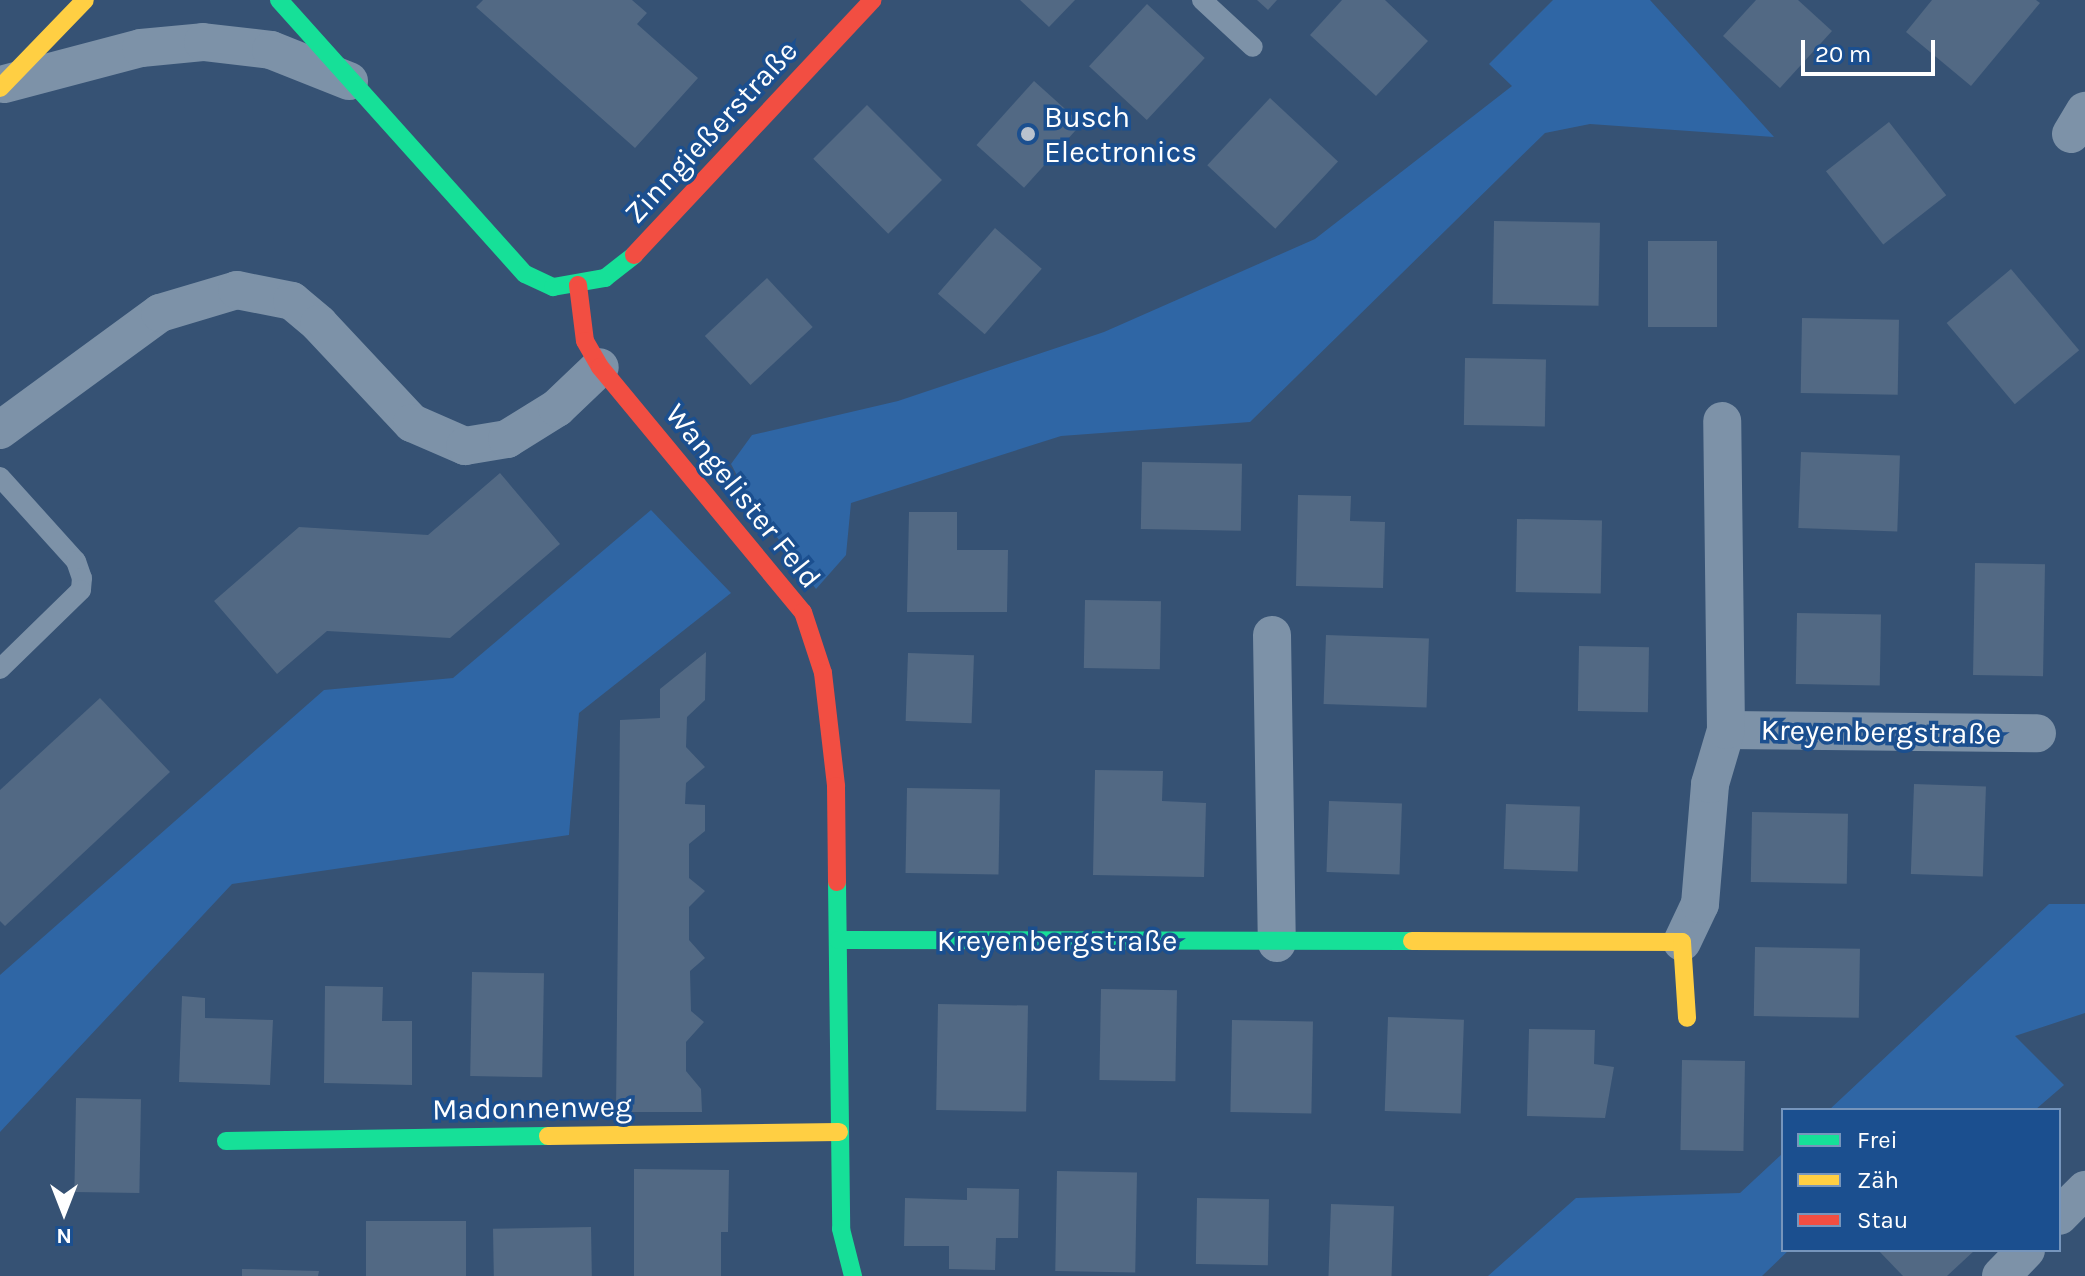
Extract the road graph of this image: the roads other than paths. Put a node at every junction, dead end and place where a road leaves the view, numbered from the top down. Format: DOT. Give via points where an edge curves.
graph roads {
  1 [pos="85,0"];
  2 [pos="279,0"];
  3 [pos="873,0"];
  4 [pos="1202,0"];
  5 [pos="1253,47"];
  6 [pos="349,81"];
  7 [pos="2,86"];
  8 [pos="578,285"];
  9 [pos="600,367"];
  10 [pos="1722,421"];
  11 [pos="0,430"];
  12 [pos="0,477"];
  13 [pos="1272,635"];
  14 [pos="0,669"];
  15 [pos="1726,730"];
  16 [pos="2037,733"];
  17 [pos="838,940"];
  18 [pos="1682,942"];
  19 [pos="1277,943"];
  20 [pos="1687,1018"];
  21 [pos="839,1132"];
  22 [pos="226,1141"];
  23 [pos="2085,1190"];
  24 [pos="2061,1214"];
  25 [pos="2024,1252"];
  26 [pos="853,1276"];
  27 [pos="2001,1276"];
  1 -- 7 [label="street"];
  2 -- 6 [label="street"];
  3 -- 8 [label="street, Zinngießerstraße" via="624,266"];
  4 -- 5 [label="lane"];
  6 -- 7 [label="street" via="271,50 203,42 141,48"];
  6 -- 8 [label="street" via="525,274 553,287"];
  8 -- 9 [label="street, Wangelister Feld" via="585,341"];
  9 -- 11 [label="street" via="557,408 507,439 465,446 412,423 292,301 237,290 160,313"];
  9 -- 17 [label="street, Wangelister Feld" via="803,612 823,673 836,786"];
  10 -- 15 [label="street, Kreyenbergstraße"];
  12 -- 14 [label="lane" via="76,561 82,578 81,590"];
  13 -- 19 [label="street"];
  15 -- 16 [label="street, Kreyenbergstraße"];
  15 -- 18 [label="street, Kreyenbergstraße" via="1710,784 1700,904"];
  17 -- 19 [label="street, Kreyenbergstraße"];
  17 -- 21 [label="street, Wangelister Feld"];
  18 -- 19 [label="street, Kreyenbergstraße"];
  18 -- 20 [label="street, Kreyenbergstraße"];
  21 -- 22 [label="street, Madonnenweg"];
  21 -- 26 [label="street, Wangelister Feld" via="841,1229"];
  23 -- 24 [label="street"];
  25 -- 27 [label="street"];
}
